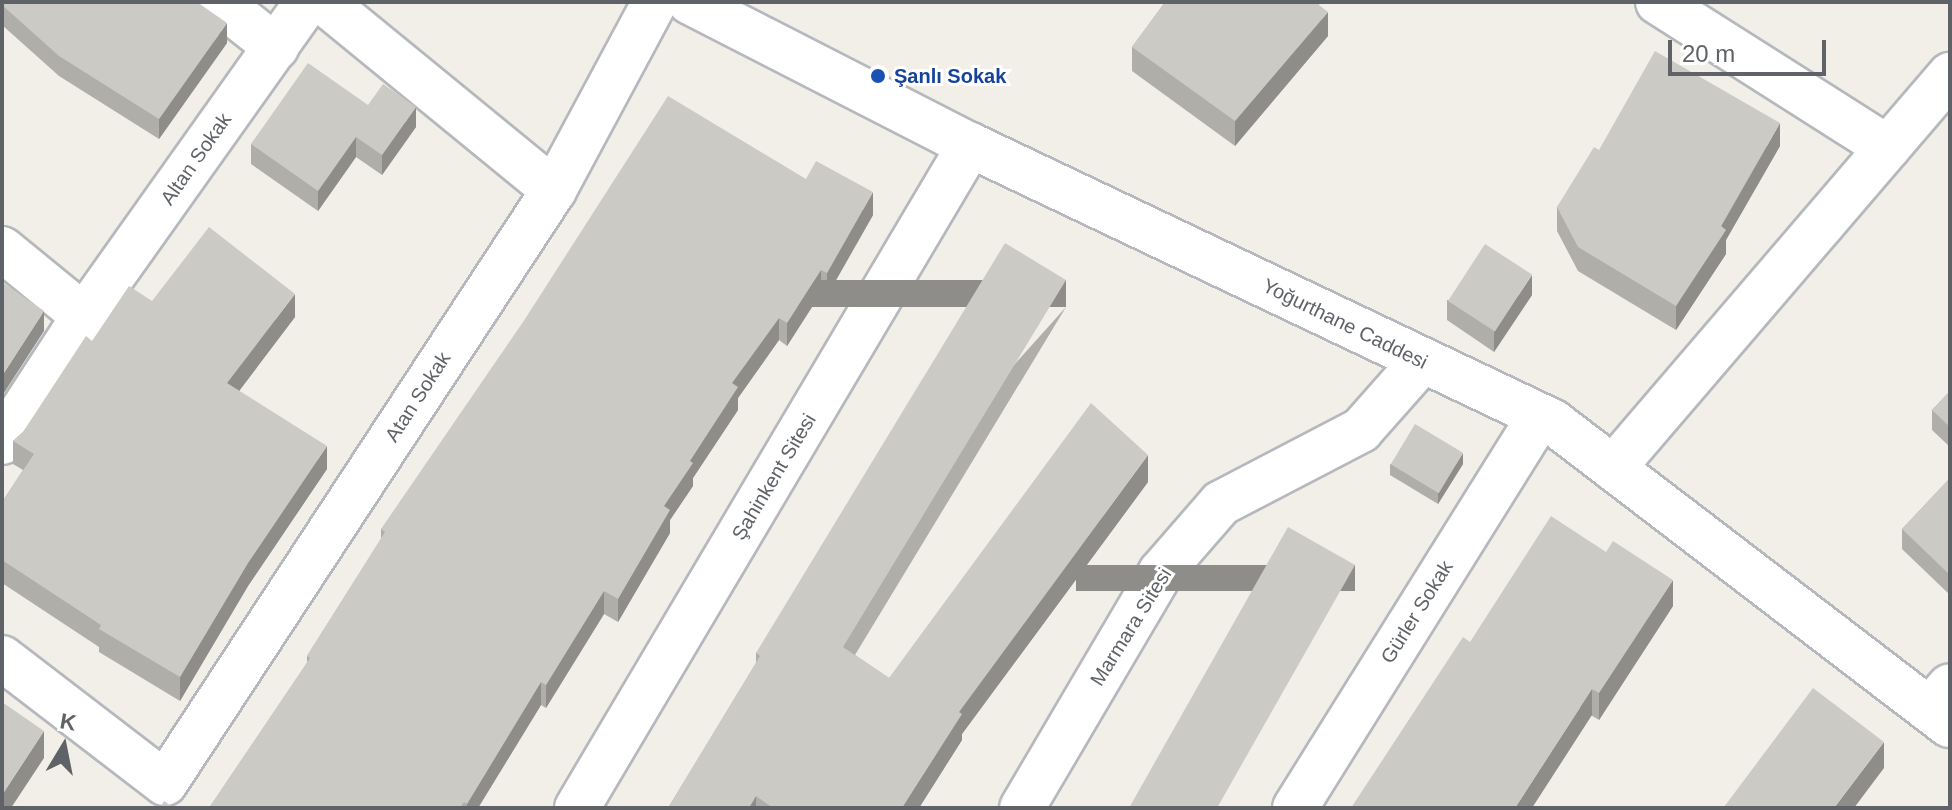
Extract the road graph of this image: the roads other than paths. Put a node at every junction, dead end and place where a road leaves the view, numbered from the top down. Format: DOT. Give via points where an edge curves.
graph roads {
  1 [pos="219,2"];
  2 [pos="307,2"];
  3 [pos="324,2"];
  4 [pos="655,2"];
  5 [pos="690,2"];
  6 [pos="1658,2"];
  7 [pos="276,47"];
  8 [pos="1950,75"];
  9 [pos="970,145"];
  10 [pos="1888,148"];
  11 [pos="554,190"];
  12 [pos="2,249"];
  13 [pos="84,316"];
  14 [pos="1422,361"];
  15 [pos="1546,419"];
  16 [pos="2,442"];
  17 [pos="1613,468"];
  18 [pos="2,658"];
  19 [pos="1943,707"];
  20 [pos="577,808"];
  21 [pos="1022,808"];
  22 [pos="1295,808"];
  1 -- 7 [label="street"];
  2 -- 7 [label="street, Altan Sokak"];
  3 -- 11 [label="street"];
  4 -- 11 [label="street, Atan Sokak"];
  5 -- 9 [label="street, Yoğurthane Caddesi"];
  6 -- 10 [label="street"];
  7 -- 13 [label="street, Altan Sokak"];
  8 -- 10 [label="street"];
  9 -- 14 [label="street, Yoğurthane Caddesi"];
  9 -- 20 [label="street, Şahinkent Sitesi"];
  10 -- 17 [label="street"];
  11 -- 18 [label="street, Atan Sokak" via="165,783"];
  12 -- 13 [label="street"];
  13 -- 16 [label="street, Altan Sokak"];
  14 -- 15 [label="street, Yoğurthane Caddesi"];
  14 -- 21 [label="street, Marmara Sitesi" via="1361,430 1221,503 1161,572"];
  15 -- 17 [label="street, Yoğurthane Caddesi"];
  15 -- 22 [label="street, Gürler Sokak"];
  17 -- 19 [label="street, Yoğurthane Caddesi"];
}
